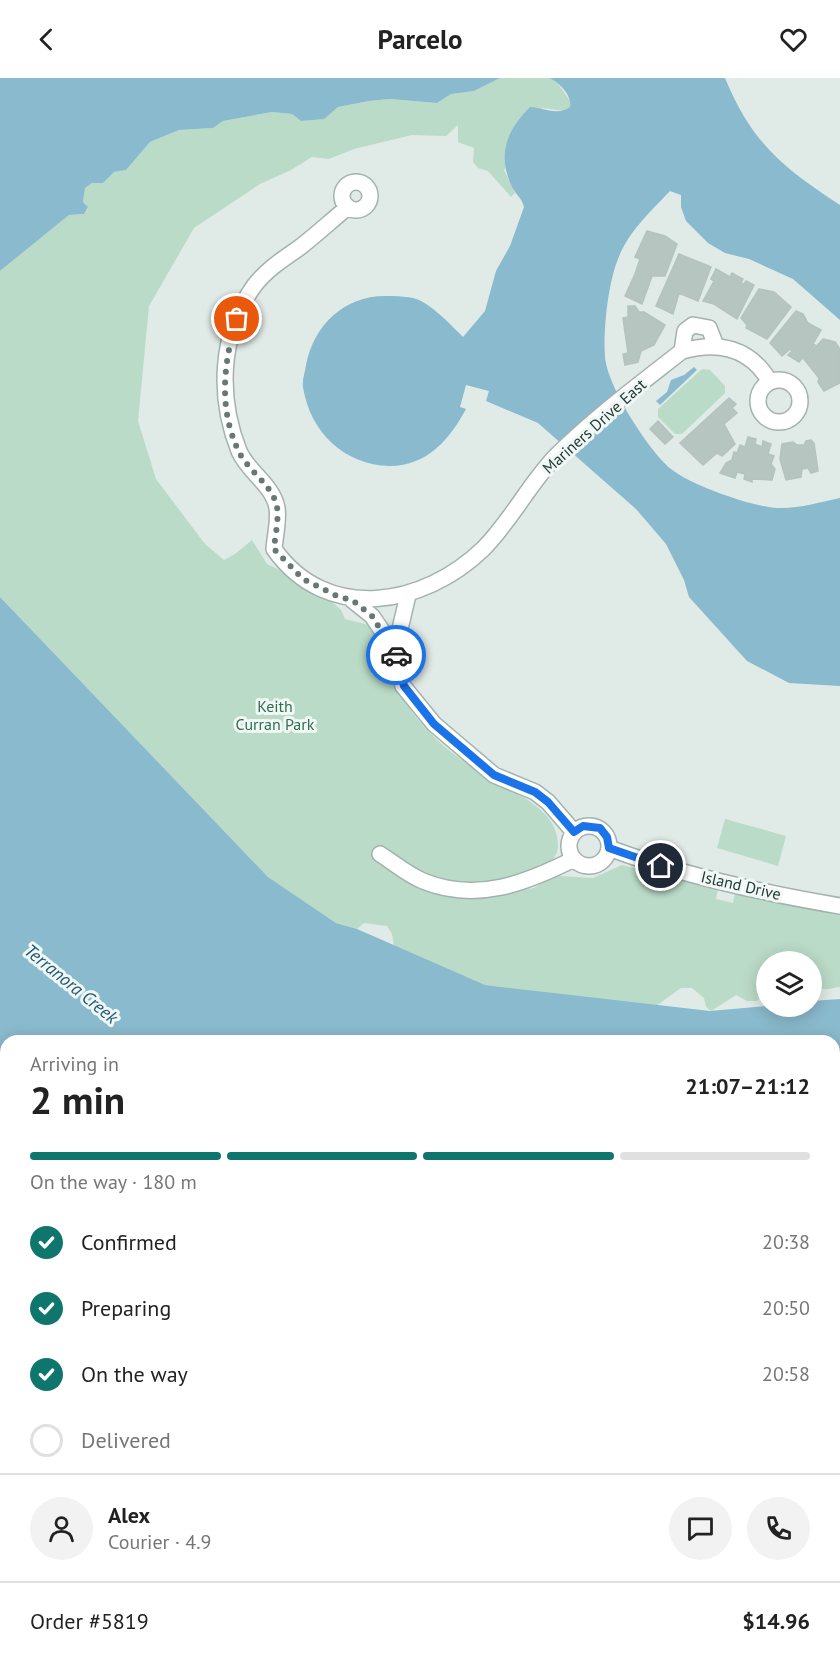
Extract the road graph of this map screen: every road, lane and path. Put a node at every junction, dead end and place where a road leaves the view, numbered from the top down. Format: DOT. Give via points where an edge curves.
graph roads {
  1 [pos="348,207"];
  2 [pos="716,346"];
  3 [pos="682,351"];
  4 [pos="770,382"];
  5 [pos="408,595"];
  6 [pos="352,600"];
  7 [pos="394,650"];
  8 [pos="574,832"];
  9 [pos="609,848"];
  10 [pos="380,854"];
  11 [pos="574,859"];
  12 [pos="840,906"];
  1 -- 6 [label="street" via="277,262 254,286 227,350 224,387 228,417 240,454 275,498 278,509 274,549 303,579"];
  2 -- 3 [label="street, Mariners Drive East"];
  2 -- 3 [label="street" via="709,328 699,324 685,331"];
  2 -- 4 [label="street, Mariners Drive East" via="751,358"];
  3 -- 5 [label="street, Mariners Drive East" via="558,454 477,555 441,580"];
  5 -- 6 [label="street, Mariners Drive East"];
  5 -- 7 [label="street"];
  6 -- 7 [label="street" via="372,616"];
  7 -- 8 [label="street" via="404,686 434,724 494,775 535,792 548,802"];
  8 -- 9 [label="street" via="583,826 600,828"];
  8 -- 11 [label="street" via="569,843"];
  9 -- 11 [label="street" via="598,864 585,866"];
  9 -- 12 [label="street, Island Drive" via="694,874"];
  10 -- 11 [label="street" via="423,881 480,890 529,881"];
}
